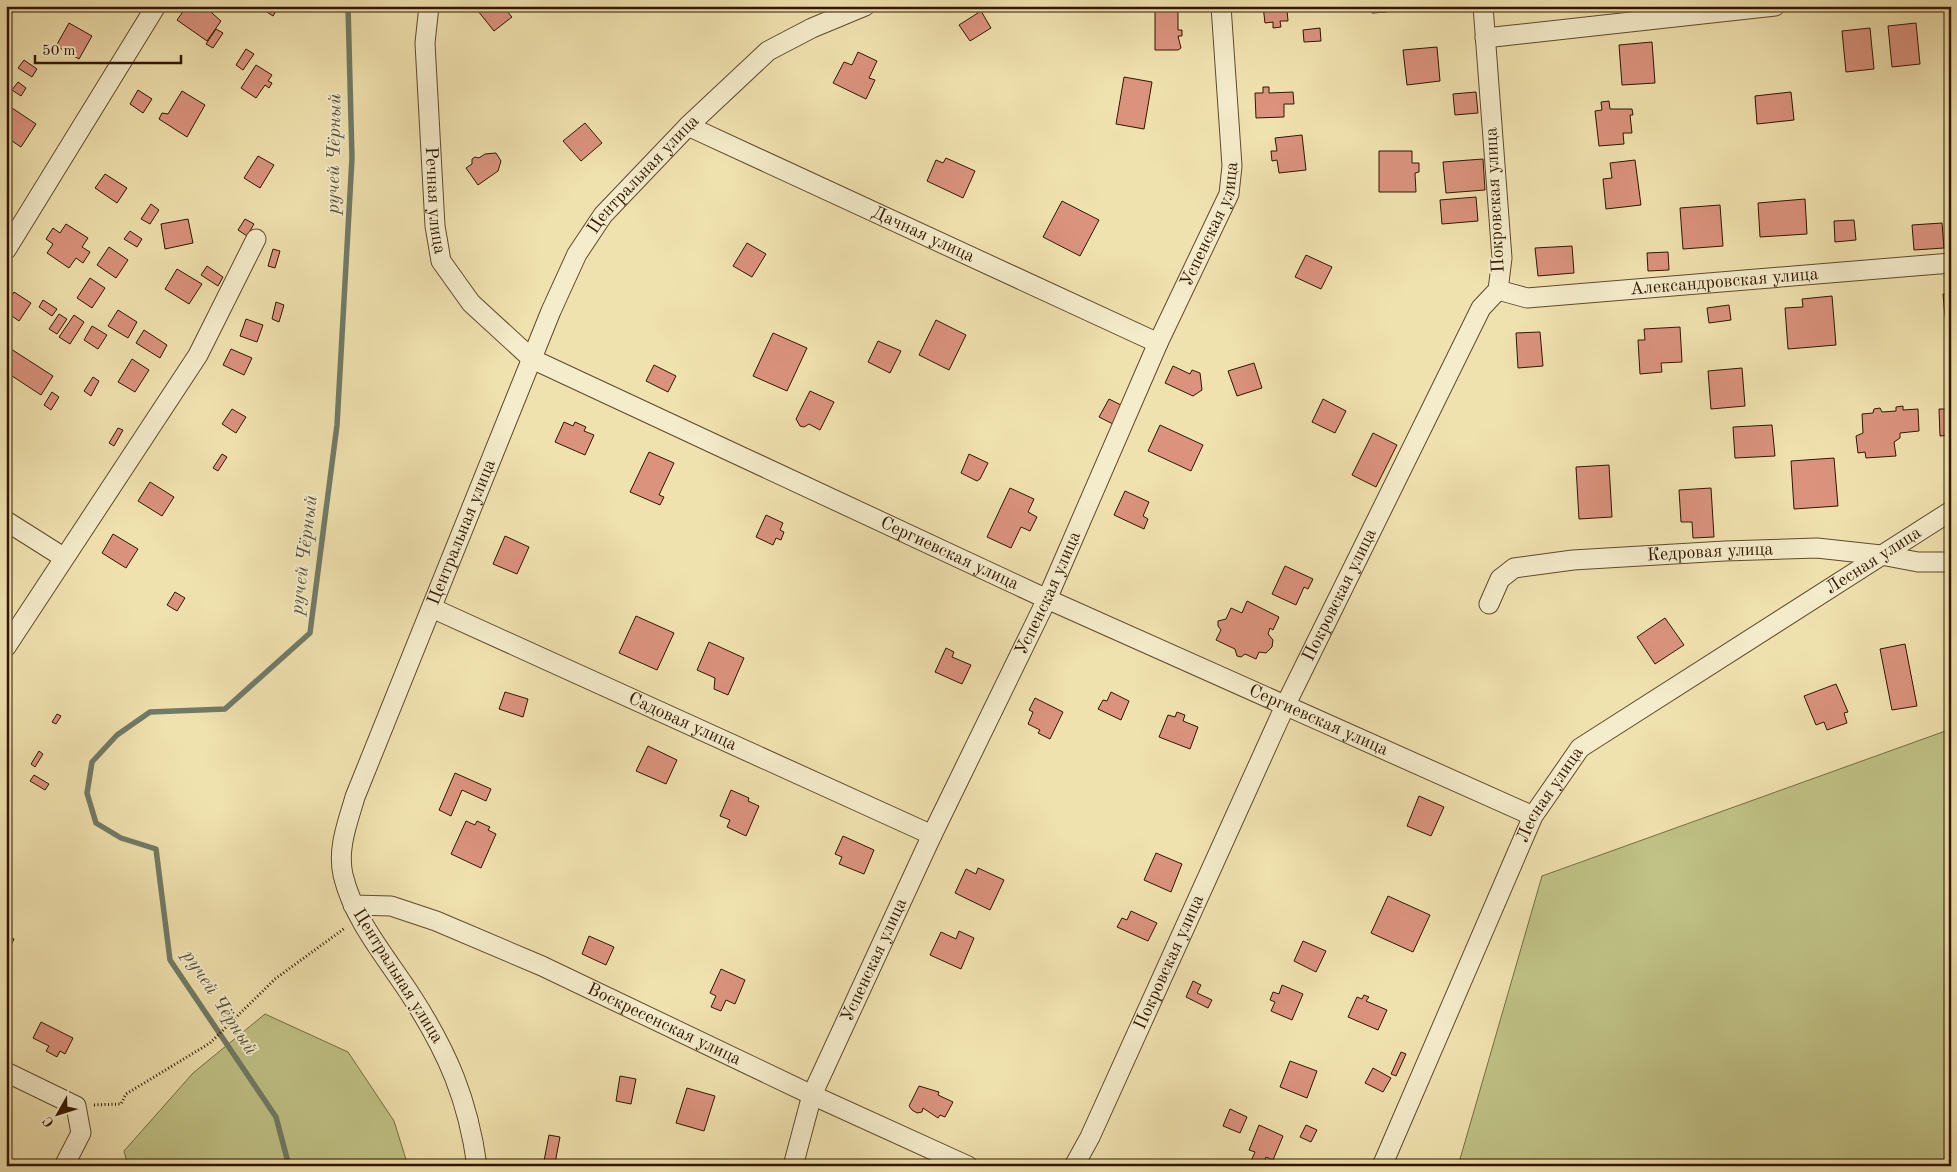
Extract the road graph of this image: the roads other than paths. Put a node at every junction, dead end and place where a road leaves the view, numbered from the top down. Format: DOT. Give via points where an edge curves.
graph roads {
  1 [pos="156,6"];
  2 [pos="429,6"];
  3 [pos="865,6"];
  4 [pos="1221,6"];
  5 [pos="1483,6"];
  6 [pos="1775,6"];
  7 [pos="1485,38"];
  8 [pos="688,126"];
  9 [pos="256,239"];
  10 [pos="6,250"];
  11 [pos="1951,263"];
  12 [pos="1498,290"];
  13 [pos="1158,343"];
  14 [pos="532,359"];
  15 [pos="1951,511"];
  16 [pos="6,521"];
  17 [pos="1882,555"];
  18 [pos="63,557"];
  19 [pos="1951,562"];
  20 [pos="1047,598"];
  21 [pos="1489,604"];
  22 [pos="432,608"];
  23 [pos="6,646"];
  24 [pos="1285,706"];
  25 [pos="1533,816"];
  26 [pos="932,835"];
  27 [pos="357,911"];
  28 [pos="6,1072"];
  29 [pos="812,1095"];
  30 [pos="64,1166"];
  31 [pos="477,1166"];
  32 [pos="793,1166"];
  33 [pos="968,1166"];
  34 [pos="1074,1166"];
  35 [pos="1382,1166"];
  1 -- 10 [label="street"];
  2 -- 14 [label="street, Речная улица" via="425,43 435,226 441,261 471,303"];
  3 -- 8 [label="street, Центральная улица" via="812,28 768,52"];
  4 -- 13 [label="street, Успенская улица" via="1232,166 1229,194"];
  5 -- 7 [label="street, Покровская улица"];
  6 -- 7 [label="street"];
  7 -- 12 [label="street, Покровская улица" via="1502,258"];
  8 -- 13 [label="street, Дачная улица"];
  8 -- 14 [label="street, Центральная улица" via="604,215 577,254"];
  9 -- 18 [label="street" via="198,355"];
  11 -- 12 [label="street, Александровская улица" via="1527,298"];
  12 -- 24 [label="street, Покровская улица" via="1481,308"];
  13 -- 20 [label="street, Успенская улица"];
  14 -- 20 [label="street, Сергиевская улица"];
  14 -- 22 [label="street, Центральная улица"];
  15 -- 17 [label="street, Лесная улица"];
  16 -- 18 [label="street"];
  17 -- 19 [label="street, Кедровая улица" via="1918,562"];
  17 -- 21 [label="street, Кедровая улица" via="1817,548 1572,560 1514,568 1500,579"];
  17 -- 25 [label="street, Лесная улица" via="1580,748"];
  18 -- 23 [label="street"];
  20 -- 24 [label="street, Сергиевская улица"];
  20 -- 26 [label="street, Успенская улица"];
  22 -- 26 [label="street, Садовая улица"];
  22 -- 27 [label="street, Центральная улица" via="355,797 343,836 343,874"];
  24 -- 25 [label="street, Сергиевская улица"];
  24 -- 34 [label="street, Покровская улица"];
  25 -- 35 [label="street, Лесная улица"];
  26 -- 29 [label="street, Успенская улица"];
  27 -- 29 [label="street, Воскресенская улица" via="391,906 436,921 542,966"];
  27 -- 31 [label="street, Центральная улица" via="412,996 453,1070 464,1099"];
  28 -- 30 [label="street" via="76,1106 81,1133"];
  29 -- 32 [label="street, Успенская улица"];
  29 -- 33 [label="street, Воскресенская улица"];
}
